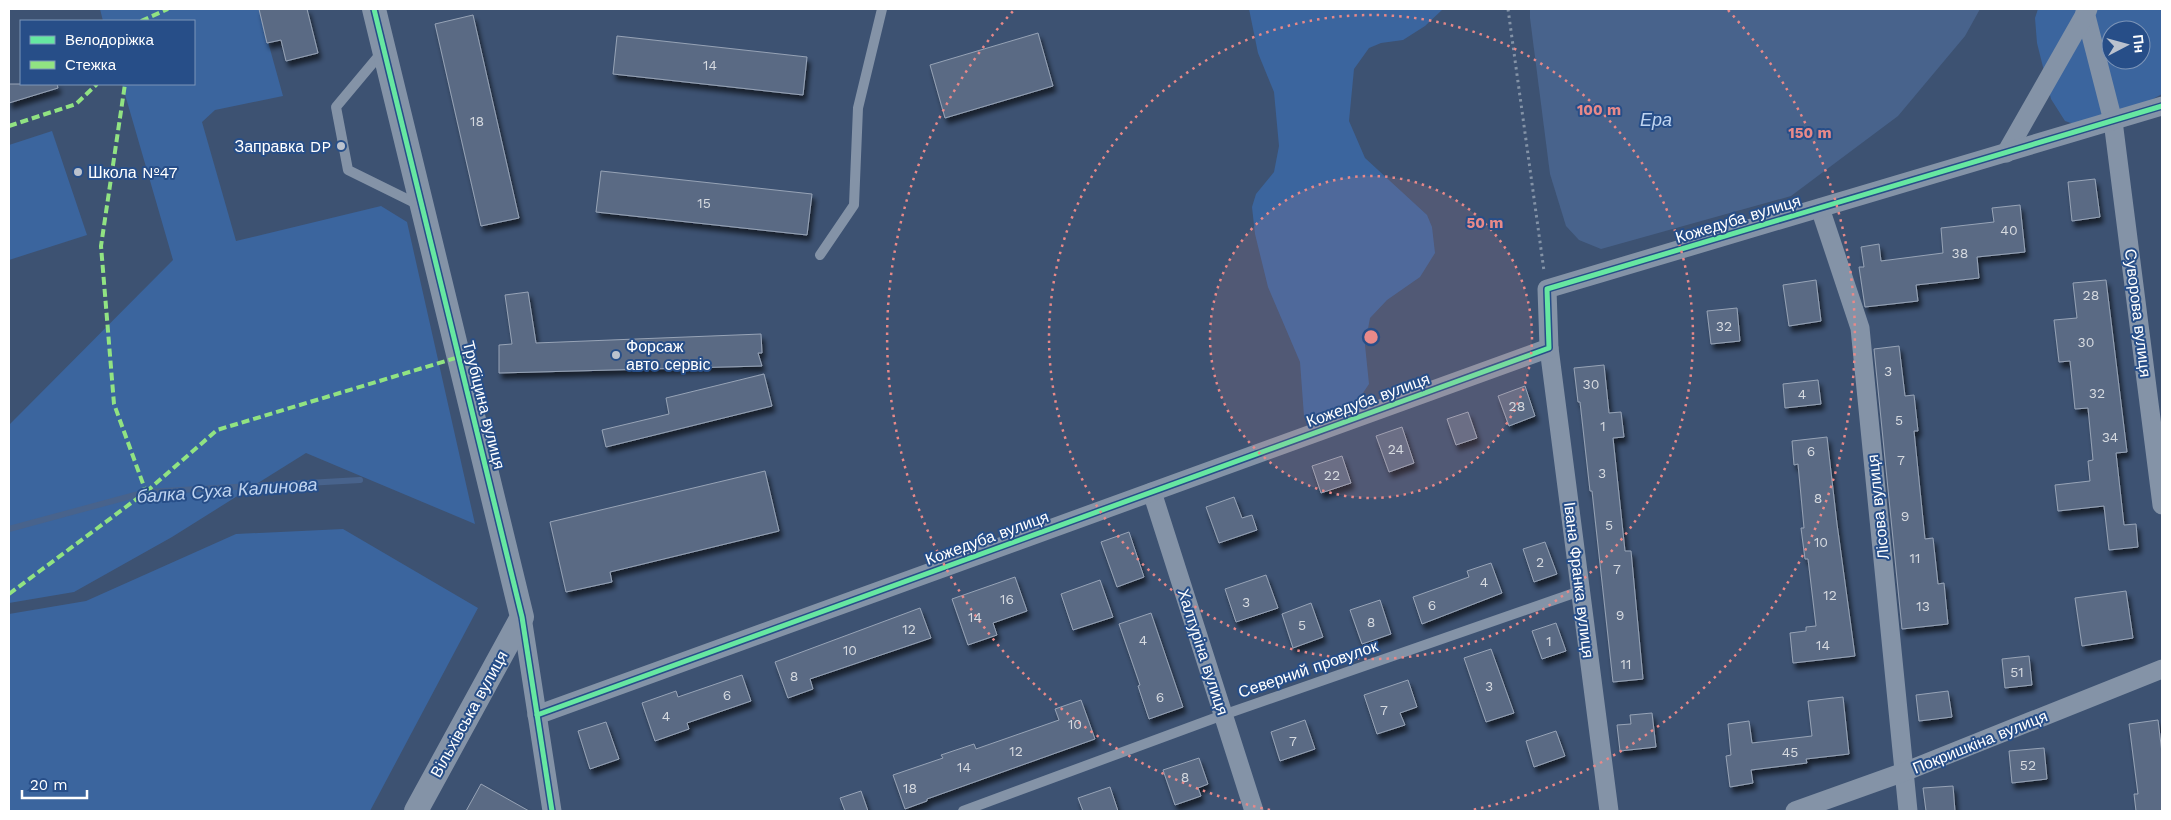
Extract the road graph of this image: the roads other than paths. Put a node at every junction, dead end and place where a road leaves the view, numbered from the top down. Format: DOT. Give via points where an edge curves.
graph roads {
  1 [pos="374,9"];
  2 [pos="882,9"];
  3 [pos="2086,10"];
  4 [pos="384,49"];
  5 [pos="2162,106"];
  6 [pos="2114,121"];
  7 [pos="2006,153"];
  8 [pos="424,208"];
  9 [pos="1820,208"];
  10 [pos="820,254"];
  11 [pos="1549,348"];
  12 [pos="1152,492"];
  13 [pos="2162,504"];
  14 [pos="1580,591"];
  15 [pos="522,617"];
  16 [pos="2162,669"];
  17 [pos="537,715"];
  18 [pos="1223,715"];
  19 [pos="1904,772"];
  20 [pos="416,811"];
  21 [pos="552,811"];
  22 [pos="963,811"];
  23 [pos="1254,811"];
  24 [pos="1610,811"];
  25 [pos="1795,811"];
  26 [pos="1908,811"];
  1 -- 4 [label="street, Трубіцина вулиця"];
  2 -- 10 [label="lane" via="858,108 854,205"];
  3 -- 6 [label="street, Суворова вулиця"];
  3 -- 7 [label="street"];
  4 -- 8 [label="street, Трубіцина вулиця"];
  4 -- 8 [label="lane" via="336,108 348,170"];
  5 -- 6 [label="street, Кожедуба вулиця"];
  6 -- 7 [label="street, Кожедуба вулиця"];
  6 -- 13 [label="street, Суворова вулиця"];
  7 -- 9 [label="street, Кожедуба вулиця"];
  8 -- 15 [label="street, Трубіцина вулиця"];
  9 -- 11 [label="street, Кожедуба вулиця" via="1547,289"];
  9 -- 19 [label="street, Лісова вулиця" via="1860,328"];
  11 -- 12 [label="street, Кожедуба вулиця"];
  11 -- 14 [label="street, Івана Франка вулиця"];
  12 -- 17 [label="street, Кожедуба вулиця"];
  12 -- 18 [label="street, Халтуріна вулиця"];
  14 -- 18 [label="lane, Северний провулок"];
  14 -- 24 [label="street, Івана Франка вулиця"];
  15 -- 17 [label="street, Трубіцина вулиця"];
  15 -- 20 [label="street, Вільхівська вулиця"];
  16 -- 19 [label="street, Покришкіна вулиця"];
  17 -- 21 [label="street, Трубіцина вулиця"];
  18 -- 22 [label="lane, Северний провулок"];
  18 -- 23 [label="street, Халтуріна вулиця"];
  19 -- 25 [label="street, Покришкіна вулиця"];
  19 -- 26 [label="street, Лісова вулиця"];
}
